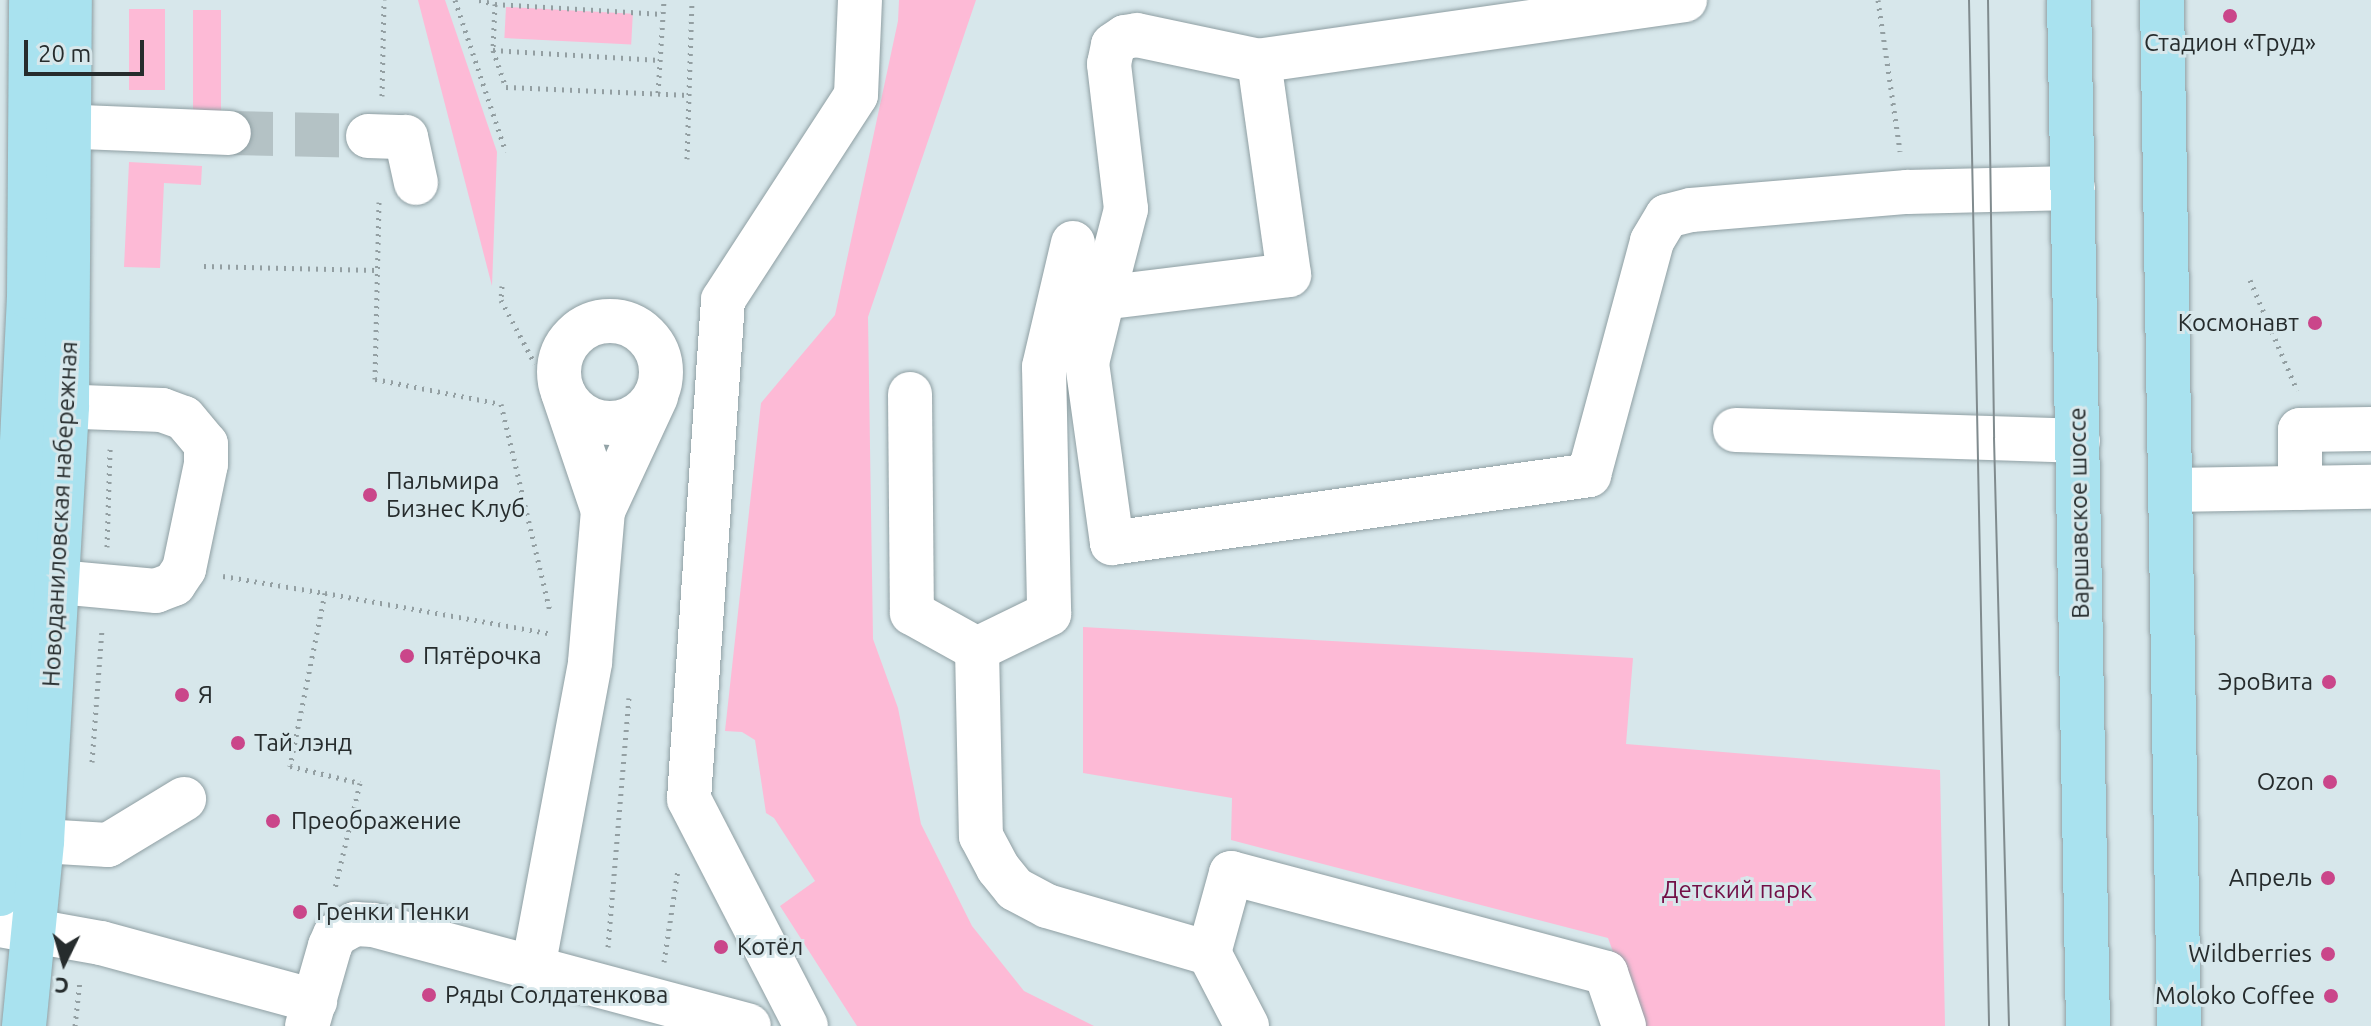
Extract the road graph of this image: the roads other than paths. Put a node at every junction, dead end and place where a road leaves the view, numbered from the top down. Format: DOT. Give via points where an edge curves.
graph roads {
  1 [pos="31,0"];
  2 [pos="70,0"];
  3 [pos="860,0"];
  4 [pos="1685,0"];
  5 [pos="2069,0"];
  6 [pos="2162,0"];
  7 [pos="1259,61"];
  8 [pos="49,125"];
  9 [pos="229,133"];
  10 [pos="374,136"];
  11 [pos="416,183"];
  12 [pos="2073,188"];
  13 [pos="1073,243"];
  14 [pos="1103,298"];
  15 [pos="563,393"];
  16 [pos="910,394"];
  17 [pos="657,396"];
  18 [pos="46,405"];
  19 [pos="2371,429"];
  20 [pos="1735,430"];
  21 [pos="2078,441"];
  22 [pos="2371,487"];
  23 [pos="2300,488"];
  24 [pos="2170,490"];
  25 [pos="603,511"];
  26 [pos="59,582"];
  27 [pos="977,649"];
  28 [pos="184,799"];
  29 [pos="42,841"];
  30 [pos="0,894"];
  31 [pos="17,928"];
  32 [pos="1209,953"];
  33 [pos="533,968"];
  34 [pos="311,1013"];
  35 [pos="24,1026"];
  36 [pos="749,1026"];
  37 [pos="806,1026"];
  38 [pos="1247,1026"];
  39 [pos="1624,1026"];
  40 [pos="2088,1026"];
  41 [pos="2179,1026"];
  1 -- 8 [label="main road, Новоданиловская набережная"];
  2 -- 8 [label="main road, Новоданиловская набережная"];
  3 -- 37 [label="lane" via="856,95 723,300 689,799"];
  4 -- 7 [label="lane"];
  5 -- 12 [label="main road, Варшавское шоссе"];
  6 -- 24 [label="main road"];
  7 -- 14 [label="lane" via="1289,275"];
  7 -- 14 [label="lane" via="1137,35 1113,45 1109,64 1126,209"];
  8 -- 9 [label="lane"];
  8 -- 18 [label="main road, Новоданиловская набережная"];
  10 -- 11 [label="lane" via="406,137"];
  12 -- 14 [label="lane" via="1907,192 1667,216 1652,241 1589,475 1112,543 1087,363"];
  12 -- 21 [label="main road, Варшавское шоссе"];
  13 -- 27 [label="lane" via="1044,367 1049,614"];
  15 -- 17 [label="lane" via="576,412 597,423 621,423 642,414"];
  15 -- 17 [label="lane" via="558,371 564,348 579,330 600,321 623,322 644,333 658,351 662,374"];
  15 -- 25 [label="lane"];
  16 -- 27 [label="lane" via="912,613"];
  17 -- 25 [label="lane"];
  18 -- 26 [label="main road, Новоданиловская набережная"];
  18 -- 26 [label="lane" via="162,410 184,418 206,444 184,569 174,584 156,591"];
  18 -- 30 [label="main road, Новоданиловская набережная"];
  19 -- 23 [label="lane" via="2300,430"];
  20 -- 21 [label="lane"];
  21 -- 40 [label="main road, Варшавское шоссе"];
  22 -- 23 [label="lane"];
  23 -- 24 [label="lane"];
  24 -- 41 [label="main road"];
  25 -- 33 [label="lane" via="590,662"];
  26 -- 29 [label="main road, Новоданиловская набережная"];
  27 -- 32 [label="lane" via="981,836 998,868 1015,889 1047,906"];
  28 -- 29 [label="lane" via="108,845"];
  29 -- 31 [label="main road, Новоданиловская набережная"];
  31 -- 34 [label="lane" via="101,943"];
  31 -- 35 [label="main road, Новоданиловская набережная"];
  32 -- 38 [label="lane"];
  32 -- 39 [label="lane" via="1231,873 1606,973"];
  33 -- 34 [label="lane" via="355,924 335,935"];
  33 -- 36 [label="lane"];
}
